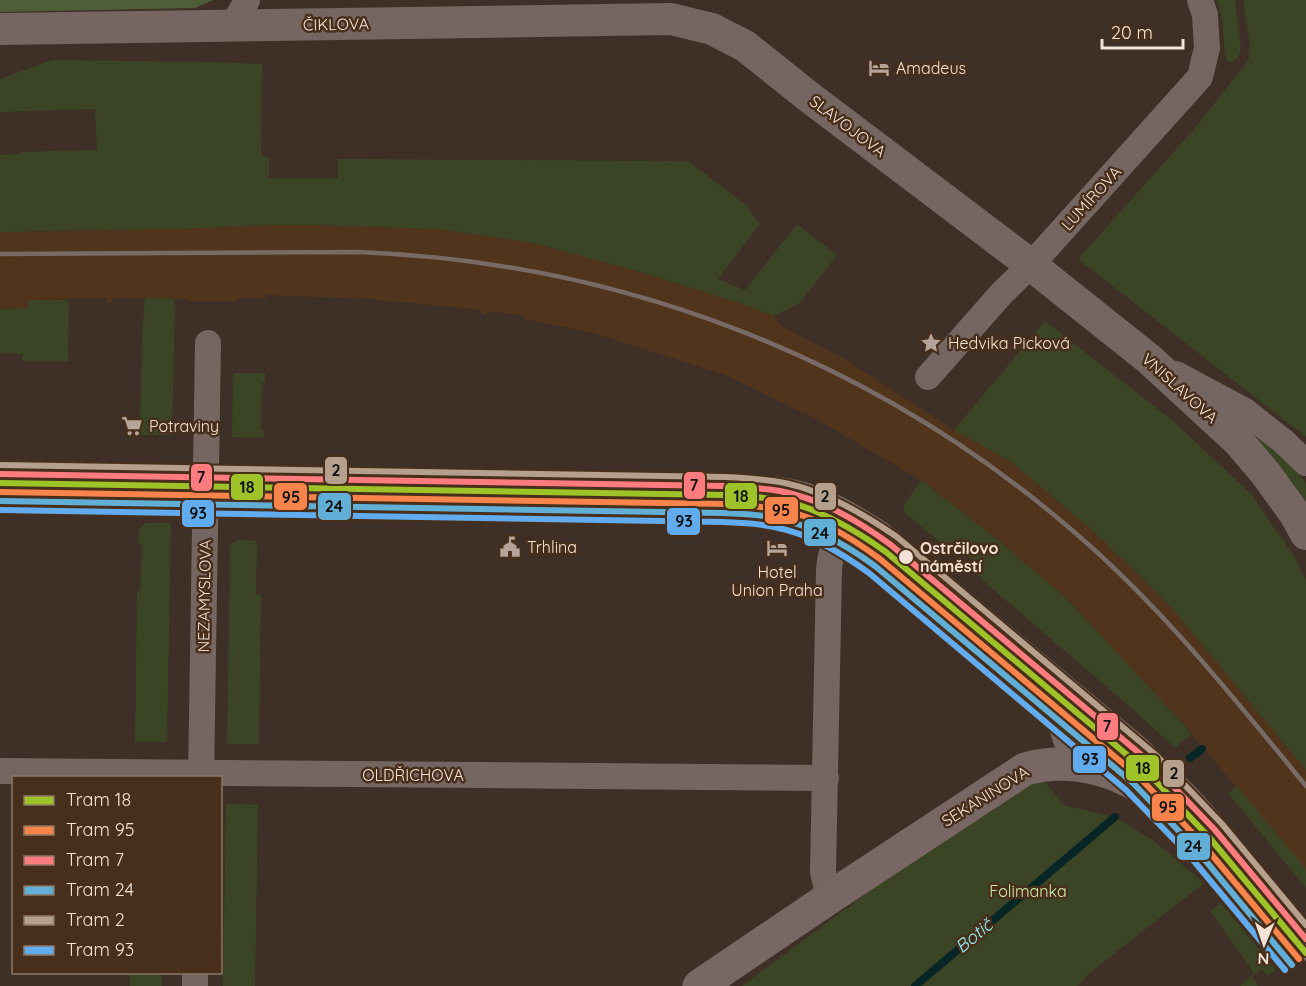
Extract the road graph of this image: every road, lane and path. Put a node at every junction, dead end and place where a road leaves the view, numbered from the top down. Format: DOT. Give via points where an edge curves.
graph roads {
  1 [pos="1200,0"];
  2 [pos="667,9"];
  3 [pos="240,13"];
  4 [pos="0,29"];
  5 [pos="1031,265"];
  6 [pos="208,343"];
  7 [pos="1149,359"];
  8 [pos="928,377"];
  9 [pos="1306,463"];
  10 [pos="0,477"];
  11 [pos="206,480"];
  12 [pos="857,522"];
  13 [pos="1306,534"];
  14 [pos="1046,677"];
  15 [pos="1098,770"];
  16 [pos="0,771"];
  17 [pos="201,775"];
  18 [pos="826,778"];
  19 [pos="1227,848"];
  20 [pos="829,898"];
  21 [pos="1306,944"];
  22 [pos="699,986"];
  1 -- 5 [label="street, LUMÍROVA" via="1207,48 1200,77"];
  2 -- 3 [label="street, ČIKLOVA"];
  2 -- 5 [label="street, SLAVOJOVA" via="745,46"];
  3 -- 4 [label="street, ČIKLOVA"];
  5 -- 7 [label="street, VNISLAVOVA"];
  5 -- 8 [label="street, LUMÍROVA"];
  6 -- 11 [label="street, NEZAMYSLOVA"];
  7 -- 9 [label="street" via="1245,411"];
  7 -- 13 [label="street, VNISLAVOVA" via="1238,441 1266,474"];
  10 -- 11 [label="main road"];
  11 -- 12 [label="main road" via="765,491 803,499"];
  11 -- 17 [label="street, NEZAMYSLOVA"];
  12 -- 14 [label="main road"];
  12 -- 18 [label="street" via="838,541 830,561"];
  14 -- 15 [label="main road" via="1053,686 1074,750 1086,764"];
  14 -- 19 [label="main road" via="1136,752"];
  15 -- 19 [label="main road, SEKANINOVA" via="1131,782"];
  15 -- 20 [label="main road, SEKANINOVA" via="1070,764 1025,769"];
  16 -- 17 [label="street, OLDŘICHOVA"];
  17 -- 18 [label="street, OLDŘICHOVA"];
  18 -- 20 [label="street" via="823,872"];
  19 -- 21 [label="main road"];
  20 -- 22 [label="main road, SEKANINOVA"];
}
